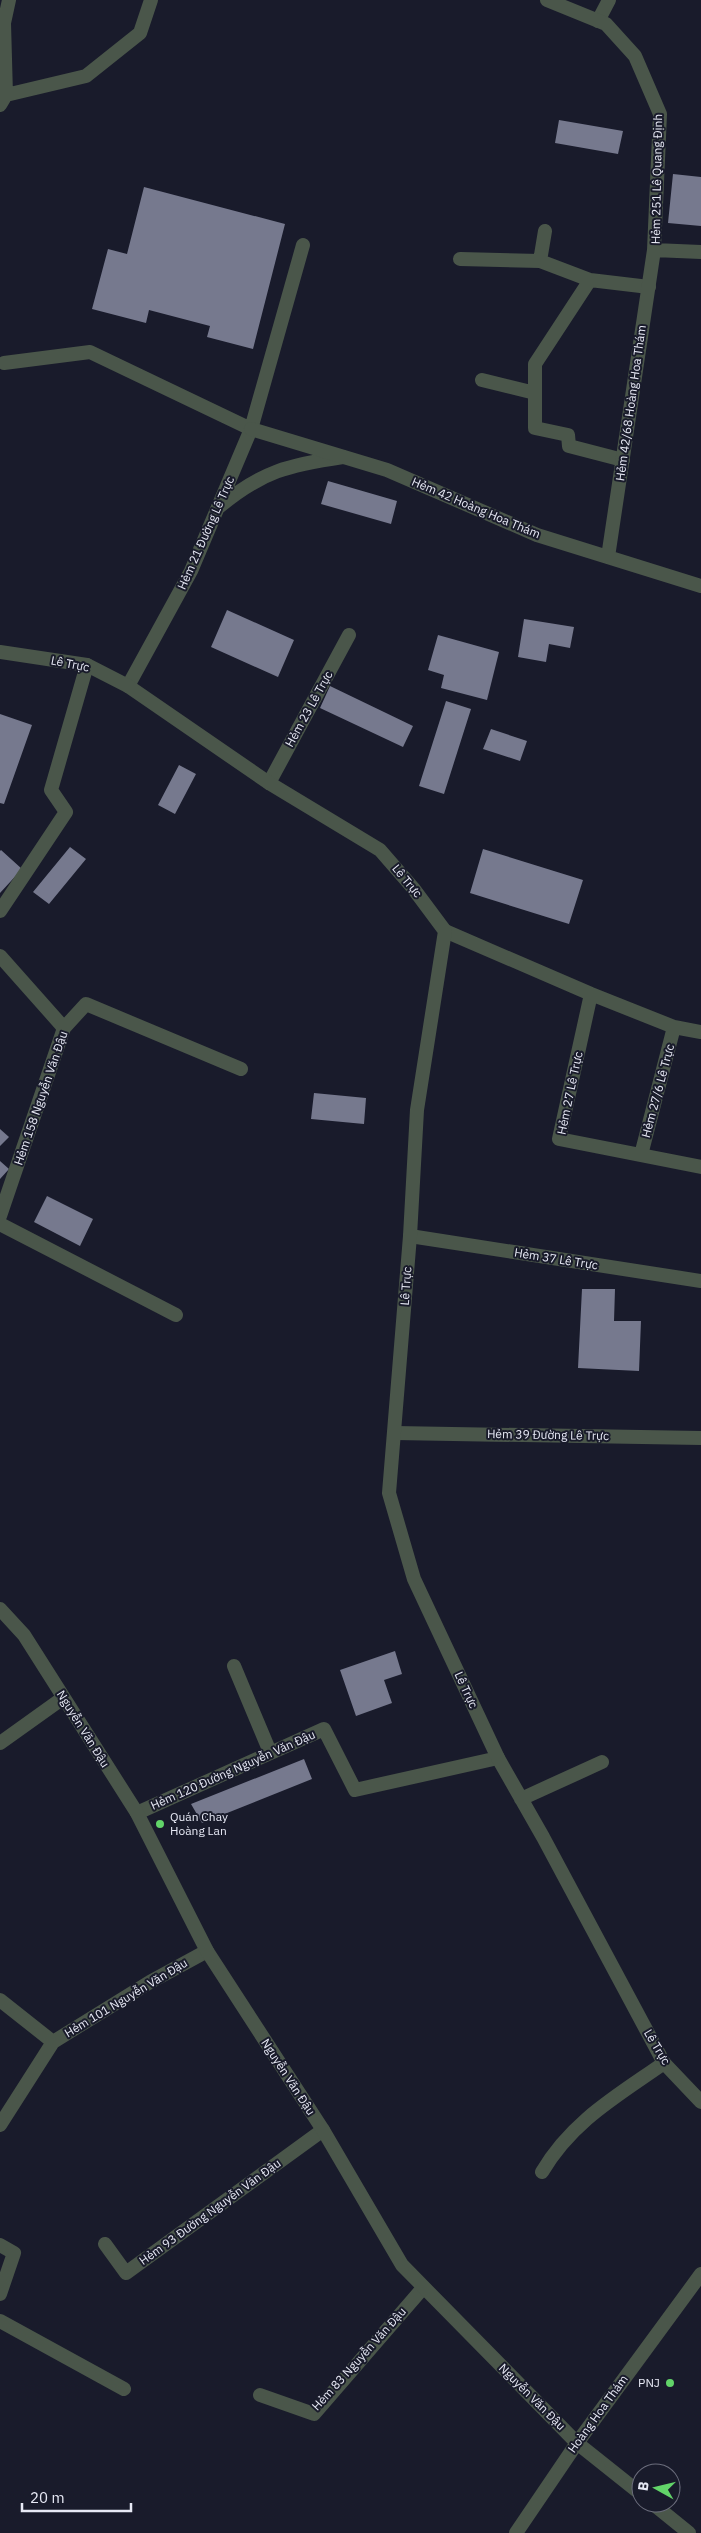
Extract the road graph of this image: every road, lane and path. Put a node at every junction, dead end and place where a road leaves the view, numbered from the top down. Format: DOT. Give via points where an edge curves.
graph roads {
  1 [pos="9,0"];
  2 [pos="151,0"];
  3 [pos="547,0"];
  4 [pos="609,0"];
  5 [pos="598,21"];
  6 [pos="3,100"];
  7 [pos="545,230"];
  8 [pos="304,246"];
  9 [pos="654,250"];
  10 [pos="701,252"];
  11 [pos="460,259"];
  12 [pos="540,261"];
  13 [pos="590,280"];
  14 [pos="648,287"];
  15 [pos="4,363"];
  16 [pos="482,380"];
  17 [pos="535,393"];
  18 [pos="251,429"];
  19 [pos="343,457"];
  20 [pos="623,460"];
  21 [pos="217,510"];
  22 [pos="608,557"];
  23 [pos="701,586"];
  24 [pos="349,635"];
  25 [pos="0,652"];
  26 [pos="87,665"];
  27 [pos="128,686"];
  28 [pos="269,784"];
  29 [pos="0,912"];
  30 [pos="444,931"];
  31 [pos="0,956"];
  32 [pos="591,994"];
  33 [pos="674,1027"];
  34 [pos="64,1028"];
  35 [pos="701,1032"];
  36 [pos="241,1069"];
  37 [pos="641,1155"];
  38 [pos="701,1166"];
  39 [pos="0,1216"];
  40 [pos="0,1224"];
  41 [pos="410,1236"];
  42 [pos="701,1281"];
  43 [pos="176,1315"];
  44 [pos="395,1433"];
  45 [pos="701,1438"];
  46 [pos="0,1608"];
  47 [pos="234,1666"];
  48 [pos="63,1698"];
  49 [pos="0,1743"];
  50 [pos="270,1752"];
  51 [pos="498,1758"];
  52 [pos="602,1762"];
  53 [pos="522,1798"];
  54 [pos="137,1813"];
  55 [pos="207,1951"];
  56 [pos="0,2000"];
  57 [pos="53,2042"];
  58 [pos="664,2063"];
  59 [pos="701,2102"];
  60 [pos="0,2125"];
  61 [pos="323,2130"];
  62 [pos="542,2172"];
  63 [pos="105,2244"];
  64 [pos="0,2245"];
  65 [pos="701,2274"];
  66 [pos="423,2288"];
  67 [pos="0,2294"];
  68 [pos="0,2321"];
  69 [pos="124,2389"];
  70 [pos="260,2395"];
  71 [pos="577,2443"];
  72 [pos="631,2486"];
  73 [pos="664,2513"];
  74 [pos="516,2533"];
  75 [pos="689,2533"];
  1 -- 6 [label="street" via="4,23"];
  2 -- 6 [label="street" via="140,33 86,76"];
  3 -- 5 [label="street, Hẻm 251 Lê Quang Định"];
  4 -- 5 [label="street"];
  5 -- 9 [label="street, Hẻm 251 Lê Quang Định" via="606,24 635,56 660,114"];
  7 -- 12 [label="street"];
  8 -- 18 [label="street, Hẻm 21 Đường Lê Trực"];
  9 -- 10 [label="street, Hẻm 251 Lê Quang Định"];
  9 -- 14 [label="street, Hẻm 42/68 Hoàng Hoa Thám"];
  11 -- 12 [label="street"];
  12 -- 13 [label="street"];
  13 -- 14 [label="street"];
  13 -- 17 [label="street" via="535,364"];
  14 -- 20 [label="street, Hẻm 42/68 Hoàng Hoa Thám"];
  15 -- 18 [label="street" via="90,352"];
  16 -- 17 [label="street"];
  17 -- 20 [label="street" via="535,428 568,435 569,446"];
  18 -- 19 [label="street, Hẻm 42 Hoàng Hoa Thám"];
  18 -- 21 [label="street, Hẻm 21 Đường Lê Trực"];
  19 -- 21 [label="street" via="292,466 261,477"];
  19 -- 22 [label="street, Hẻm 42 Hoàng Hoa Thám" via="421,484 537,535"];
  20 -- 22 [label="street, Hẻm 42/68 Hoàng Hoa Thám"];
  21 -- 27 [label="street, Hẻm 21 Đường Lê Trực" via="191,571"];
  22 -- 23 [label="street, Hẻm 42 Hoàng Hoa Thám"];
  24 -- 28 [label="street, Hẻm 23 Lê Trực"];
  25 -- 26 [label="street, Lê Trực"];
  26 -- 27 [label="street, Lê Trực"];
  26 -- 29 [label="street" via="51,790 66,812"];
  27 -- 28 [label="street, Lê Trực"];
  28 -- 30 [label="street, Lê Trực" via="380,850"];
  30 -- 32 [label="street"];
  30 -- 41 [label="street, Lê Trực" via="417,1110"];
  31 -- 34 [label="street"];
  32 -- 33 [label="street"];
  32 -- 37 [label="street, Hẻm 27 Lê Trực" via="559,1139"];
  33 -- 35 [label="street"];
  33 -- 37 [label="street, Hẻm 27/6 Lê Trực"];
  34 -- 36 [label="street, Hẻm 158 Nguyễn Văn Đậu" via="86,1004"];
  34 -- 39 [label="street, Hẻm 158 Nguyễn Văn Đậu"];
  37 -- 38 [label="street, Hẻm 27 Lê Trực"];
  40 -- 43 [label="street"];
  41 -- 42 [label="street, Hẻm 37 Lê Trực"];
  41 -- 44 [label="street, Lê Trực"];
  44 -- 45 [label="street, Hẻm 39 Đường Lê Trực"];
  44 -- 51 [label="street, Lê Trực" via="389,1493 414,1579"];
  46 -- 48 [label="street, Nguyễn Văn Đậu" via="24,1635"];
  47 -- 50 [label="street"];
  48 -- 49 [label="street"];
  48 -- 54 [label="street, Nguyễn Văn Đậu"];
  50 -- 51 [label="street, Hẻm 120 Đường Nguyễn Văn Đậu" via="324,1729 355,1790"];
  50 -- 54 [label="street, Hẻm 120 Đường Nguyễn Văn Đậu"];
  51 -- 53 [label="street, Lê Trực"];
  52 -- 53 [label="street"];
  53 -- 58 [label="street, Lê Trực"];
  54 -- 55 [label="street, Nguyễn Văn Đậu"];
  55 -- 57 [label="street, Hẻm 101 Nguyễn Văn Đậu"];
  55 -- 61 [label="street, Nguyễn Văn Đậu"];
  56 -- 57 [label="street"];
  57 -- 60 [label="street, Hẻm 101 Nguyễn Văn Đậu"];
  58 -- 59 [label="street, Lê Trực"];
  58 -- 62 [label="street" via="589,2114 553,2154"];
  61 -- 63 [label="street, Hẻm 93 Đường Nguyễn Văn Đậu" via="126,2273"];
  61 -- 66 [label="street, Nguyễn Văn Đậu" via="402,2265"];
  64 -- 67 [label="street" via="14,2253"];
  65 -- 71 [label="street, Hoàng Hoa Thám"];
  66 -- 70 [label="street, Hẻm 83 Nguyễn Văn Đậu" via="314,2414"];
  66 -- 71 [label="street, Nguyễn Văn Đậu"];
  68 -- 69 [label="street"];
  71 -- 72 [label="street, Nguyễn Văn Đậu"];
  71 -- 74 [label="street, Hoàng Hoa Thám"];
  73 -- 75 [label="street"];
}
